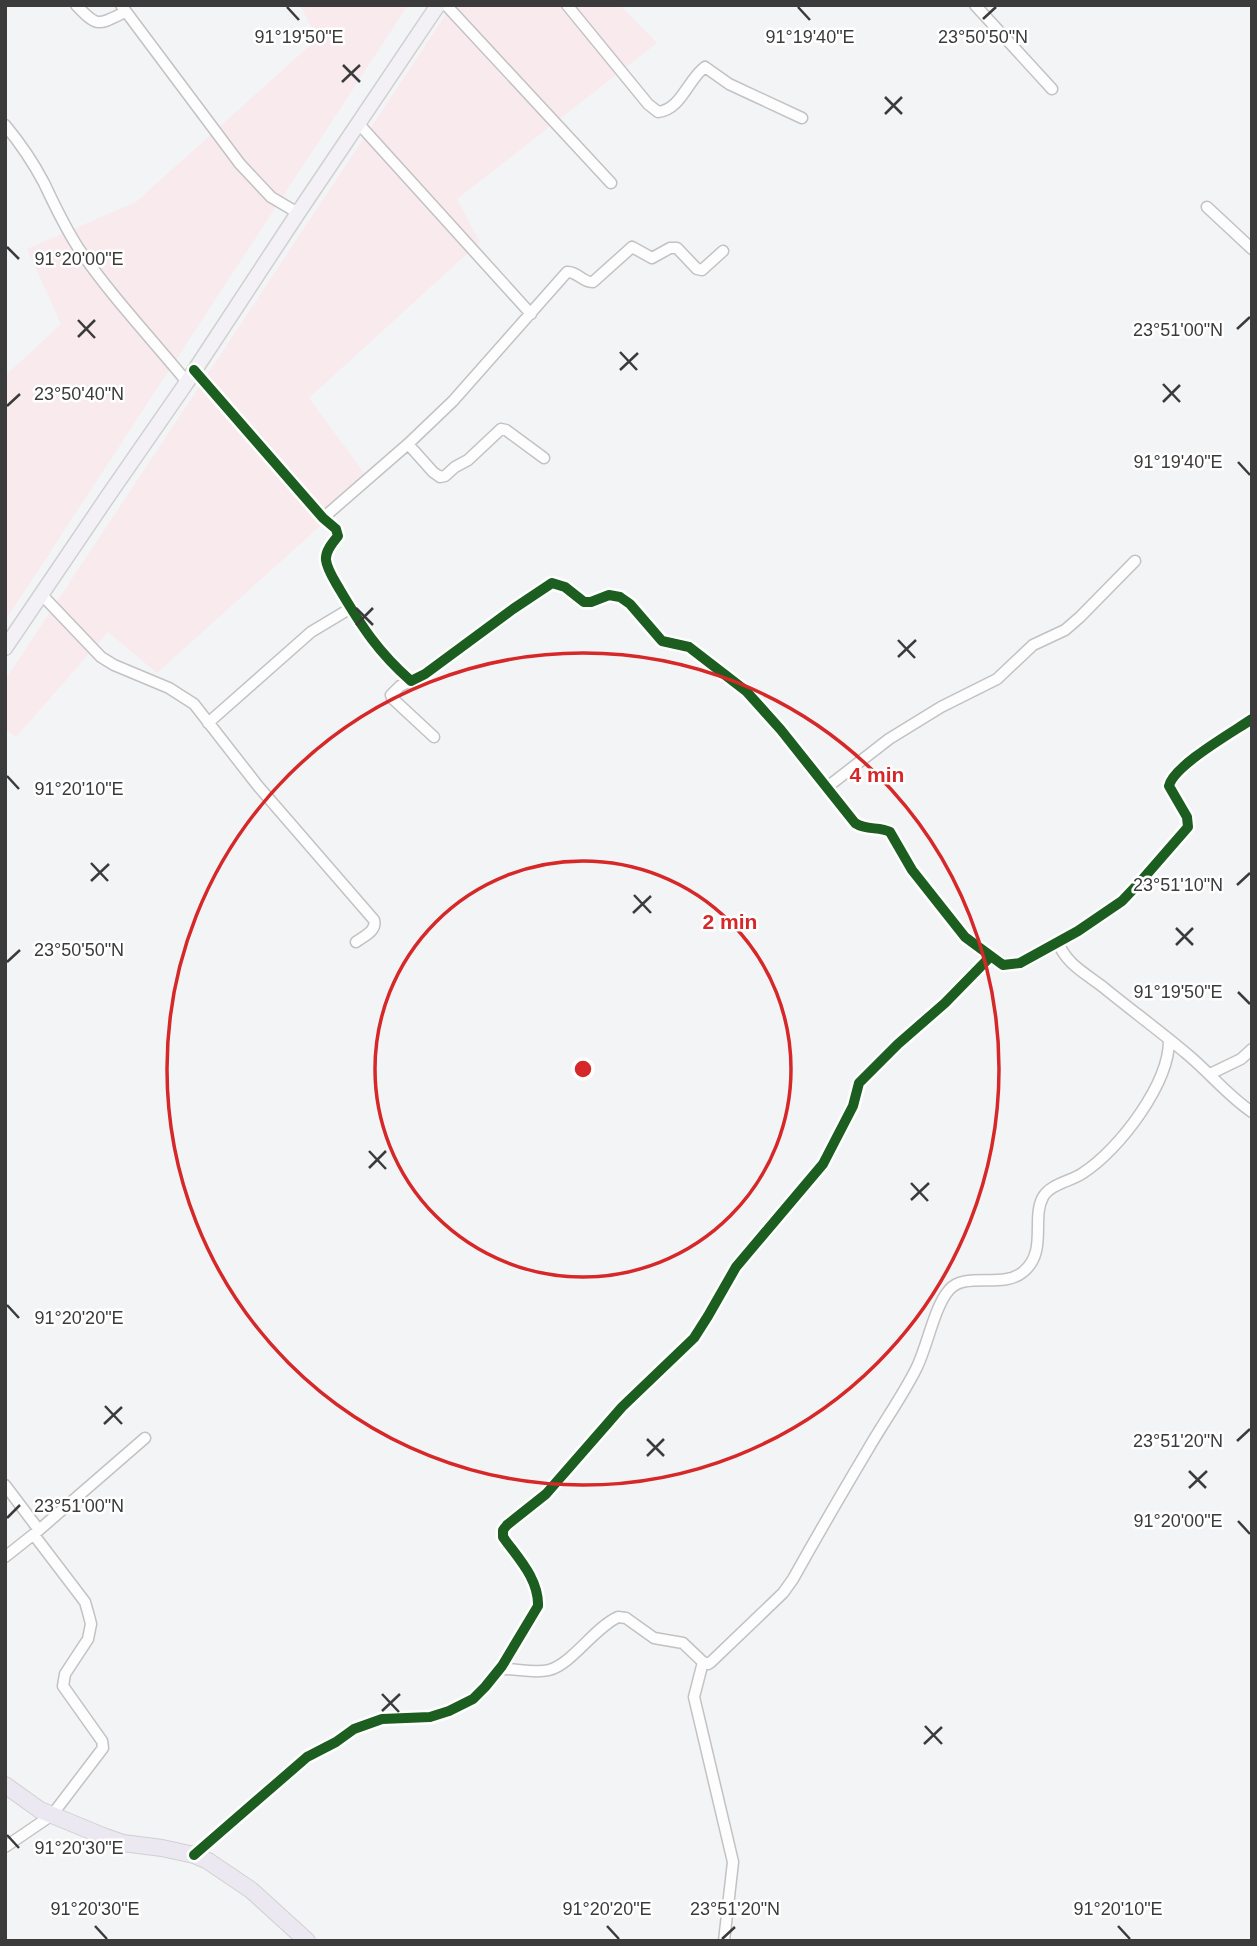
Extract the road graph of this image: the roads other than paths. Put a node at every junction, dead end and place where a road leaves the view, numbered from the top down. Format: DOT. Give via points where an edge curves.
graph roads {
  1 [pos="76,5"];
  2 [pos="438,5"];
  3 [pos="446,5"];
  4 [pos="567,5"];
  5 [pos="975,5"];
  6 [pos="123,8"];
  7 [pos="1052,89"];
  8 [pos="802,118"];
  9 [pos="358,123"];
  10 [pos="5,125"];
  11 [pos="611,183"];
  12 [pos="1208,206"];
  13 [pos="298,213"];
  14 [pos="1252,249"];
  15 [pos="723,251"];
  16 [pos="531,314"];
  17 [pos="191,376"];
  18 [pos="408,444"];
  19 [pos="544,458"];
  20 [pos="323,519"];
  21 [pos="1135,561"];
  22 [pos="41,594"];
  23 [pos="351,608"];
  24 [pos="5,648"];
  25 [pos="411,681"];
  26 [pos="1252,719"];
  27 [pos="208,723"];
  28 [pos="434,737"];
  29 [pos="826,788"];
  30 [pos="356,942"];
  31 [pos="1058,942"];
  32 [pos="990,957"];
  33 [pos="1169,1039"];
  34 [pos="1252,1049"];
  35 [pos="1210,1074"];
  36 [pos="1252,1112"];
  37 [pos="145,1438"];
  38 [pos="5,1485"];
  39 [pos="36,1532"];
  40 [pos="5,1557"];
  41 [pos="703,1662"];
  42 [pos="500,1668"];
  43 [pos="5,1785"];
  44 [pos="52,1815"];
  45 [pos="5,1847"];
  46 [pos="194,1855"];
  47 [pos="307,1941"];
  48 [pos="724,1941"];
  1 -- 6 [label="street" via="100,23"];
  2 -- 9 [label="main road"];
  3 -- 11 [label="street"];
  4 -- 8 [label="street" via="657,112 679,99 705,67 729,84"];
  5 -- 7 [label="street"];
  6 -- 13 [label="street" via="240,164 271,197"];
  9 -- 13 [label="main road"];
  9 -- 16 [label="street"];
  10 -- 17 [label="street" via="24,148 58,216 113,295"];
  12 -- 14 [label="street"];
  13 -- 17 [label="main road"];
  15 -- 16 [label="street" via="699,271 677,248 652,258 632,247 593,282 567,272"];
  16 -- 18 [label="street"];
  17 -- 20 [label="street"];
  17 -- 22 [label="main road"];
  18 -- 19 [label="street" via="440,477 468,460 501,429"];
  18 -- 20 [label="street"];
  20 -- 23 [label="street" via="336,529 338,536 326,559"];
  21 -- 29 [label="street" via="1072,625 1030,648 998,679 889,739"];
  22 -- 24 [label="main road"];
  22 -- 27 [label="street" via="100,657 169,688 194,704"];
  23 -- 25 [label="street" via="369,638"];
  23 -- 27 [label="street" via="311,632"];
  25 -- 28 [label="street" via="393,691 392,698"];
  25 -- 29 [label="street" via="552,583 584,602 615,595 662,641 689,647 746,691"];
  26 -- 31 [label="street" via="1171,778 1169,786 1184,810 1186,830 1122,901"];
  27 -- 30 [label="street" via="374,920 373,930"];
  29 -- 32 [label="street" via="859,826 890,832 941,908 965,937"];
  31 -- 32 [label="street" via="1020,963 1003,965"];
  31 -- 33 [label="street" via="1079,971"];
  32 -- 42 [label="street" via="859,1083 853,1105 822,1164 736,1266 694,1338 622,1407 546,1494 503,1530 503,1537 534,1582 538,1606"];
  33 -- 35 [label="street"];
  33 -- 41 [label="street" via="1162,1073 1135,1121 1084,1173 1043,1196 1039,1237 1024,1272 1010,1279 959,1282 950,1289 917,1368 793,1579 711,1662"];
  34 -- 35 [label="street"];
  35 -- 36 [label="street"];
  37 -- 39 [label="street"];
  38 -- 39 [label="street"];
  39 -- 40 [label="street"];
  39 -- 44 [label="street" via="85,1602 91,1624 88,1639 65,1674 63,1686 103,1748"];
  41 -- 42 [label="street" via="679,1641 654,1638 618,1617 556,1667 545,1671"];
  41 -- 48 [label="street" via="694,1697 733,1862"];
  42 -- 46 [label="street" via="473,1699 449,1711 430,1717 382,1719 354,1729 307,1758"];
  43 -- 44 [label="highway"];
  44 -- 45 [label="street"];
  44 -- 46 [label="highway" via="123,1843"];
  46 -- 47 [label="highway" via="243,1884"];
}
